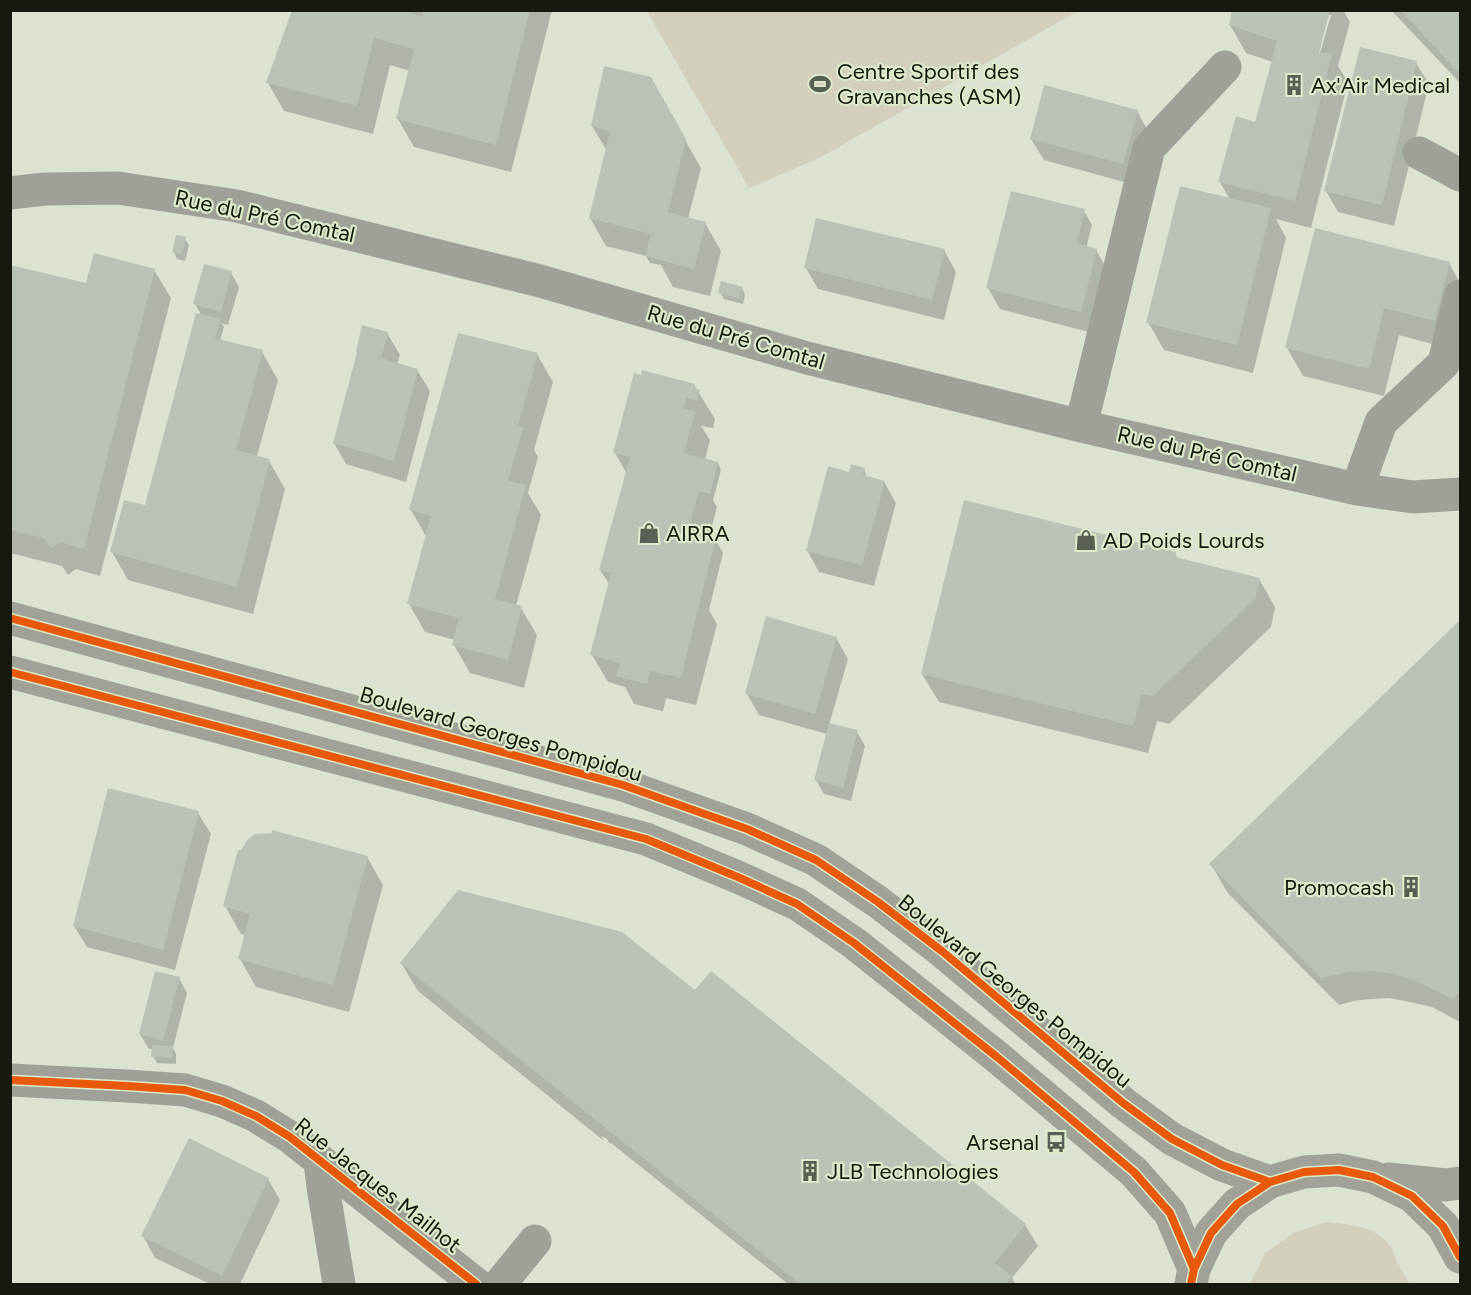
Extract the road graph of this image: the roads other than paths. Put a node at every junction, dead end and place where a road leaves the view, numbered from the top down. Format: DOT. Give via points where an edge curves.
graph roads {
  1 [pos="1225,67"];
  2 [pos="1419,153"];
  3 [pos="1461,175"];
  4 [pos="10,193"];
  5 [pos="1461,296"];
  6 [pos="1081,426"];
  7 [pos="1357,489"];
  8 [pos="1461,494"];
  9 [pos="10,618"];
  10 [pos="10,672"];
  11 [pos="10,1080"];
  12 [pos="320,1161"];
  13 [pos="1373,1177"];
  14 [pos="1270,1182"];
  15 [pos="1461,1183"];
  16 [pos="535,1241"];
  17 [pos="1461,1257"];
  18 [pos="1192,1277"];
  19 [pos="339,1284"];
  20 [pos="476,1284"];
  21 [pos="500,1284"];
  1 -- 6 [label="street" via="1149,148"];
  2 -- 3 [label="street"];
  4 -- 6 [label="street, Rue du Pré Comtal" via="118,188 237,206 540,281 807,358"];
  5 -- 7 [label="street" via="1444,363 1381,422"];
  6 -- 7 [label="street, Rue du Pré Comtal"];
  7 -- 8 [label="street, Rue du Pré Comtal" via="1413,497"];
  9 -- 14 [label="main road, Boulevard Georges Pompidou" via="623,785 747,829 816,860 878,902 1172,1139 1222,1165"];
  10 -- 18 [label="main road" via="646,839 797,904 854,943 1134,1172 1170,1213"];
  11 -- 12 [label="street, Rue Jacques Mailhot" via="185,1090 256,1116"];
  12 -- 19 [label="street"];
  12 -- 20 [label="street, Rue Jacques Mailhot"];
  13 -- 14 [label="main road" via="1339,1170 1316,1171"];
  13 -- 15 [label="main road" via="1446,1185"];
  13 -- 17 [label="main road" via="1413,1196 1443,1226"];
  14 -- 18 [label="main road" via="1237,1203 1211,1233"];
  16 -- 21 [label="street"];
}
